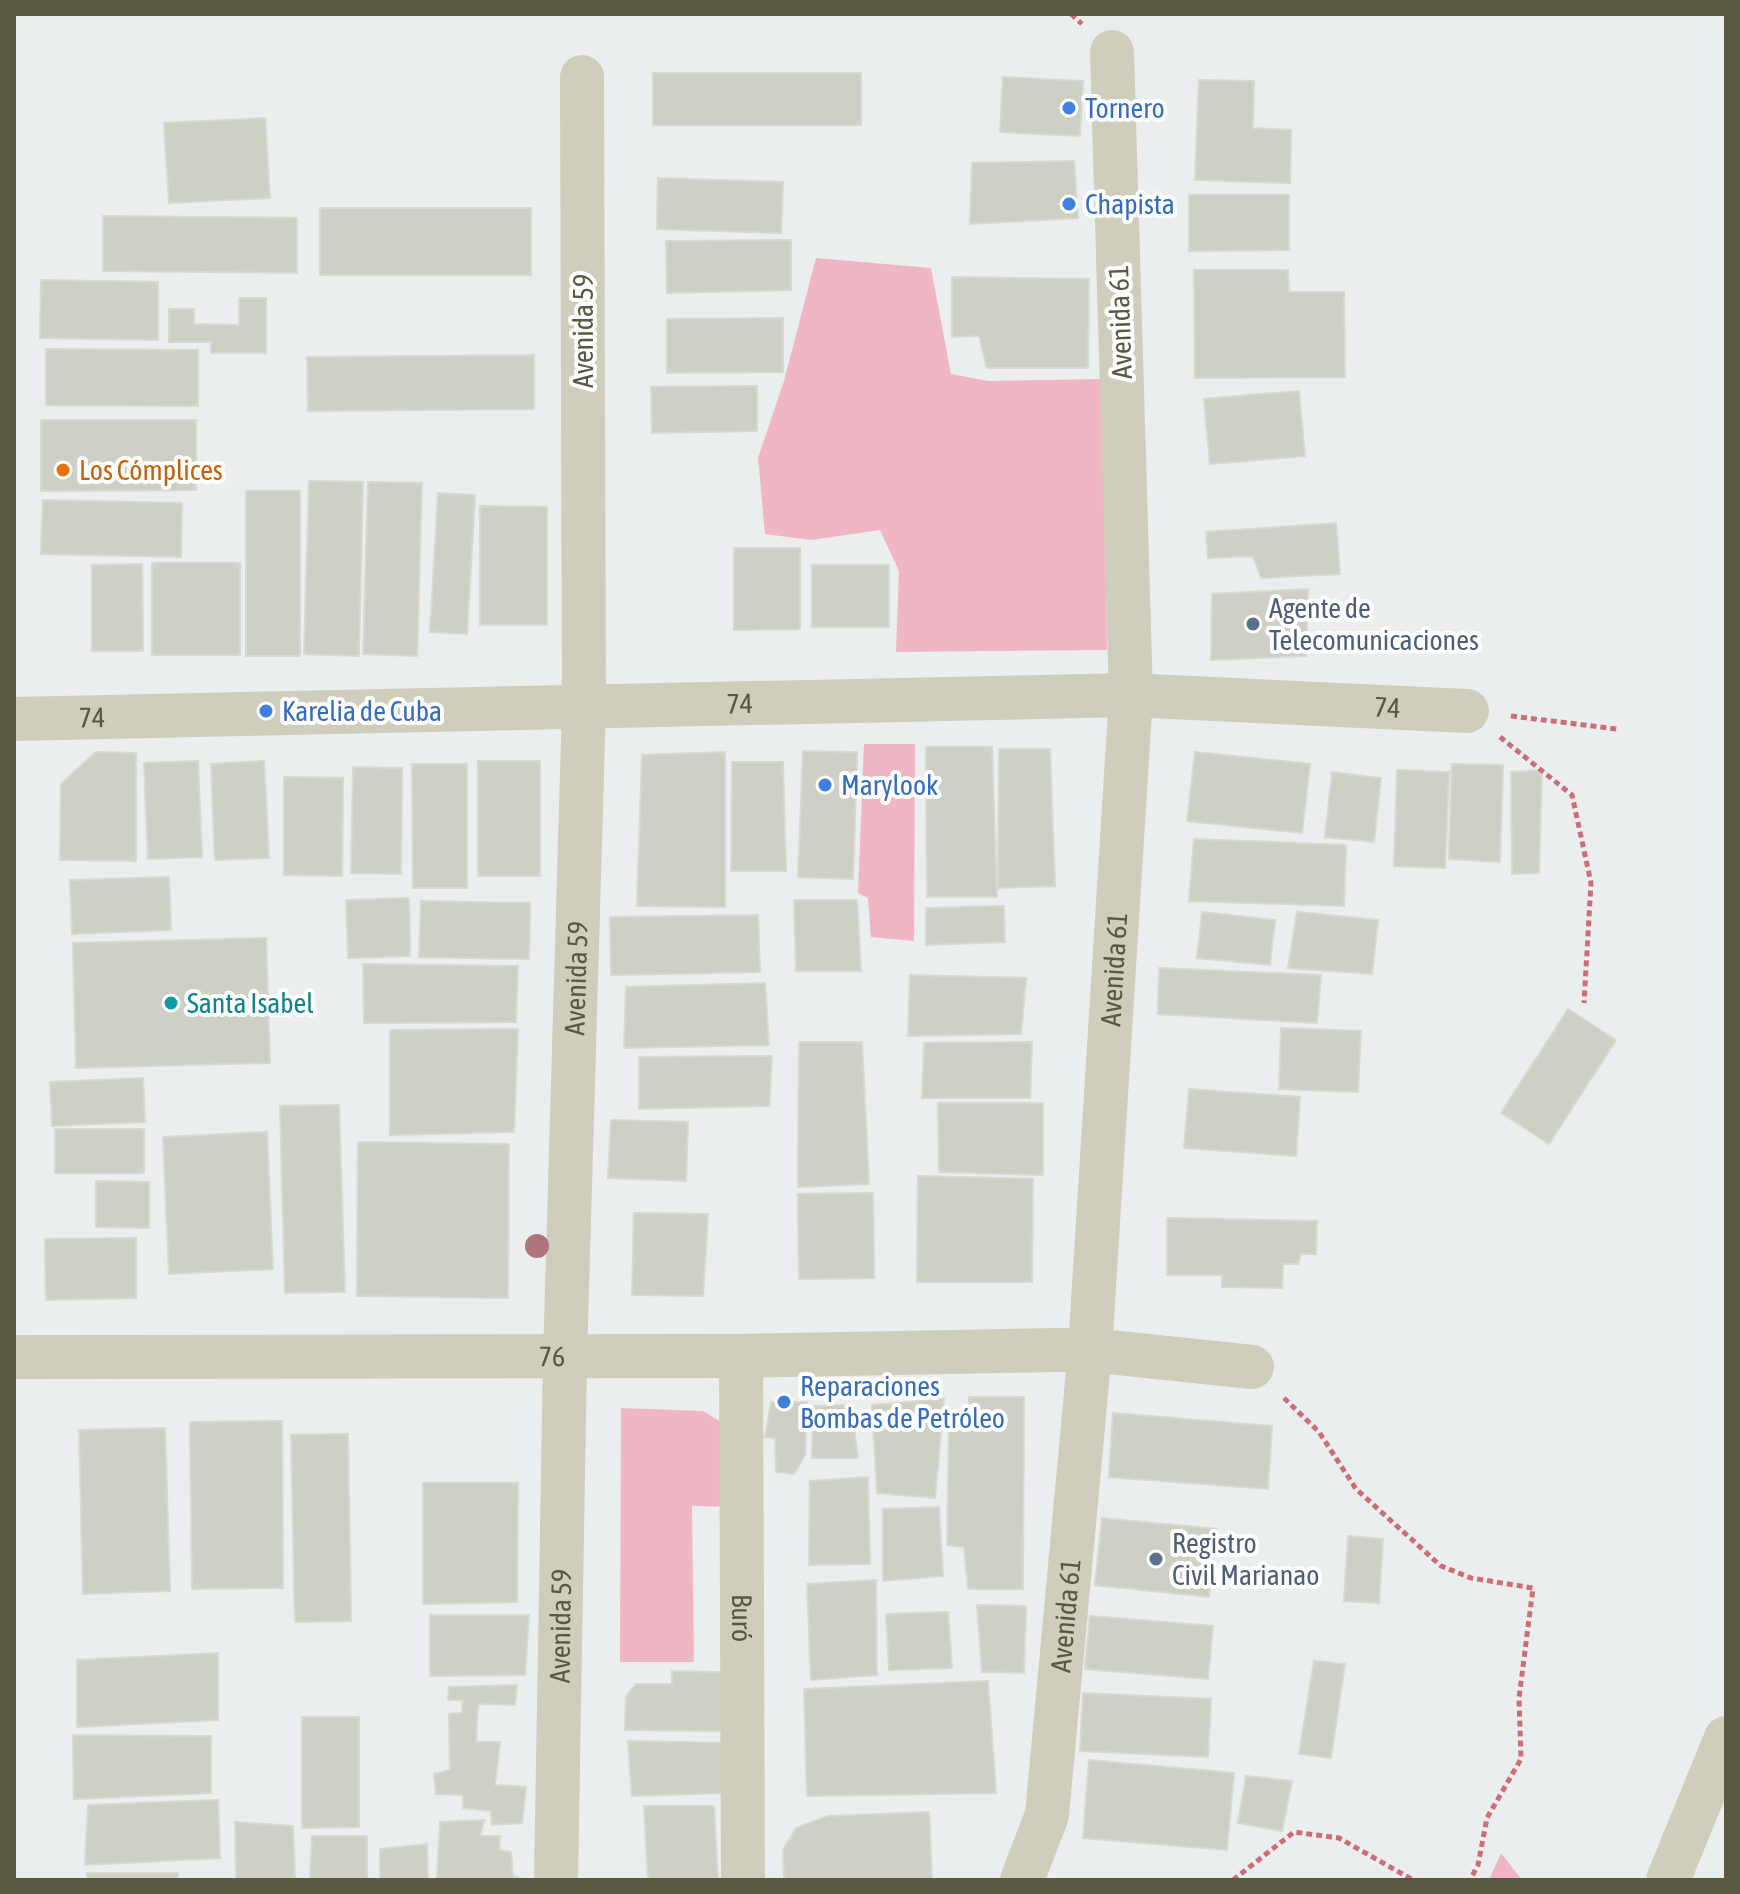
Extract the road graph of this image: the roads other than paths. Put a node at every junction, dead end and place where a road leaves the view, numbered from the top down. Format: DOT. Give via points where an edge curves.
graph roads {
  1 [pos="1112,52"];
  2 [pos="582,77"];
  3 [pos="1131,695"];
  4 [pos="584,705"];
  5 [pos="1467,711"];
  6 [pos="14,719"];
  7 [pos="1090,1350"];
  8 [pos="566,1355"];
  9 [pos="741,1356"];
  10 [pos="14,1357"];
  11 [pos="1252,1367"];
  12 [pos="1726,1738"];
  13 [pos="556,1880"];
  14 [pos="743,1880"];
  15 [pos="1022,1880"];
  16 [pos="1668,1880"];
  1 -- 3 [label="street, Avenida 61"];
  2 -- 4 [label="street, Avenida 59"];
  3 -- 4 [label="street, 74"];
  3 -- 5 [label="street, 74"];
  3 -- 7 [label="street, Avenida 61"];
  4 -- 6 [label="street, 74"];
  4 -- 8 [label="street, Avenida 59"];
  7 -- 9 [label="street, 76"];
  7 -- 11 [label="street, 76"];
  7 -- 15 [label="street, Avenida 61" via="1047,1815"];
  8 -- 9 [label="street, 76"];
  8 -- 10 [label="street, 76"];
  8 -- 13 [label="street, Avenida 59"];
  9 -- 14 [label="street, Buró"];
  12 -- 16 [label="street"];
}
